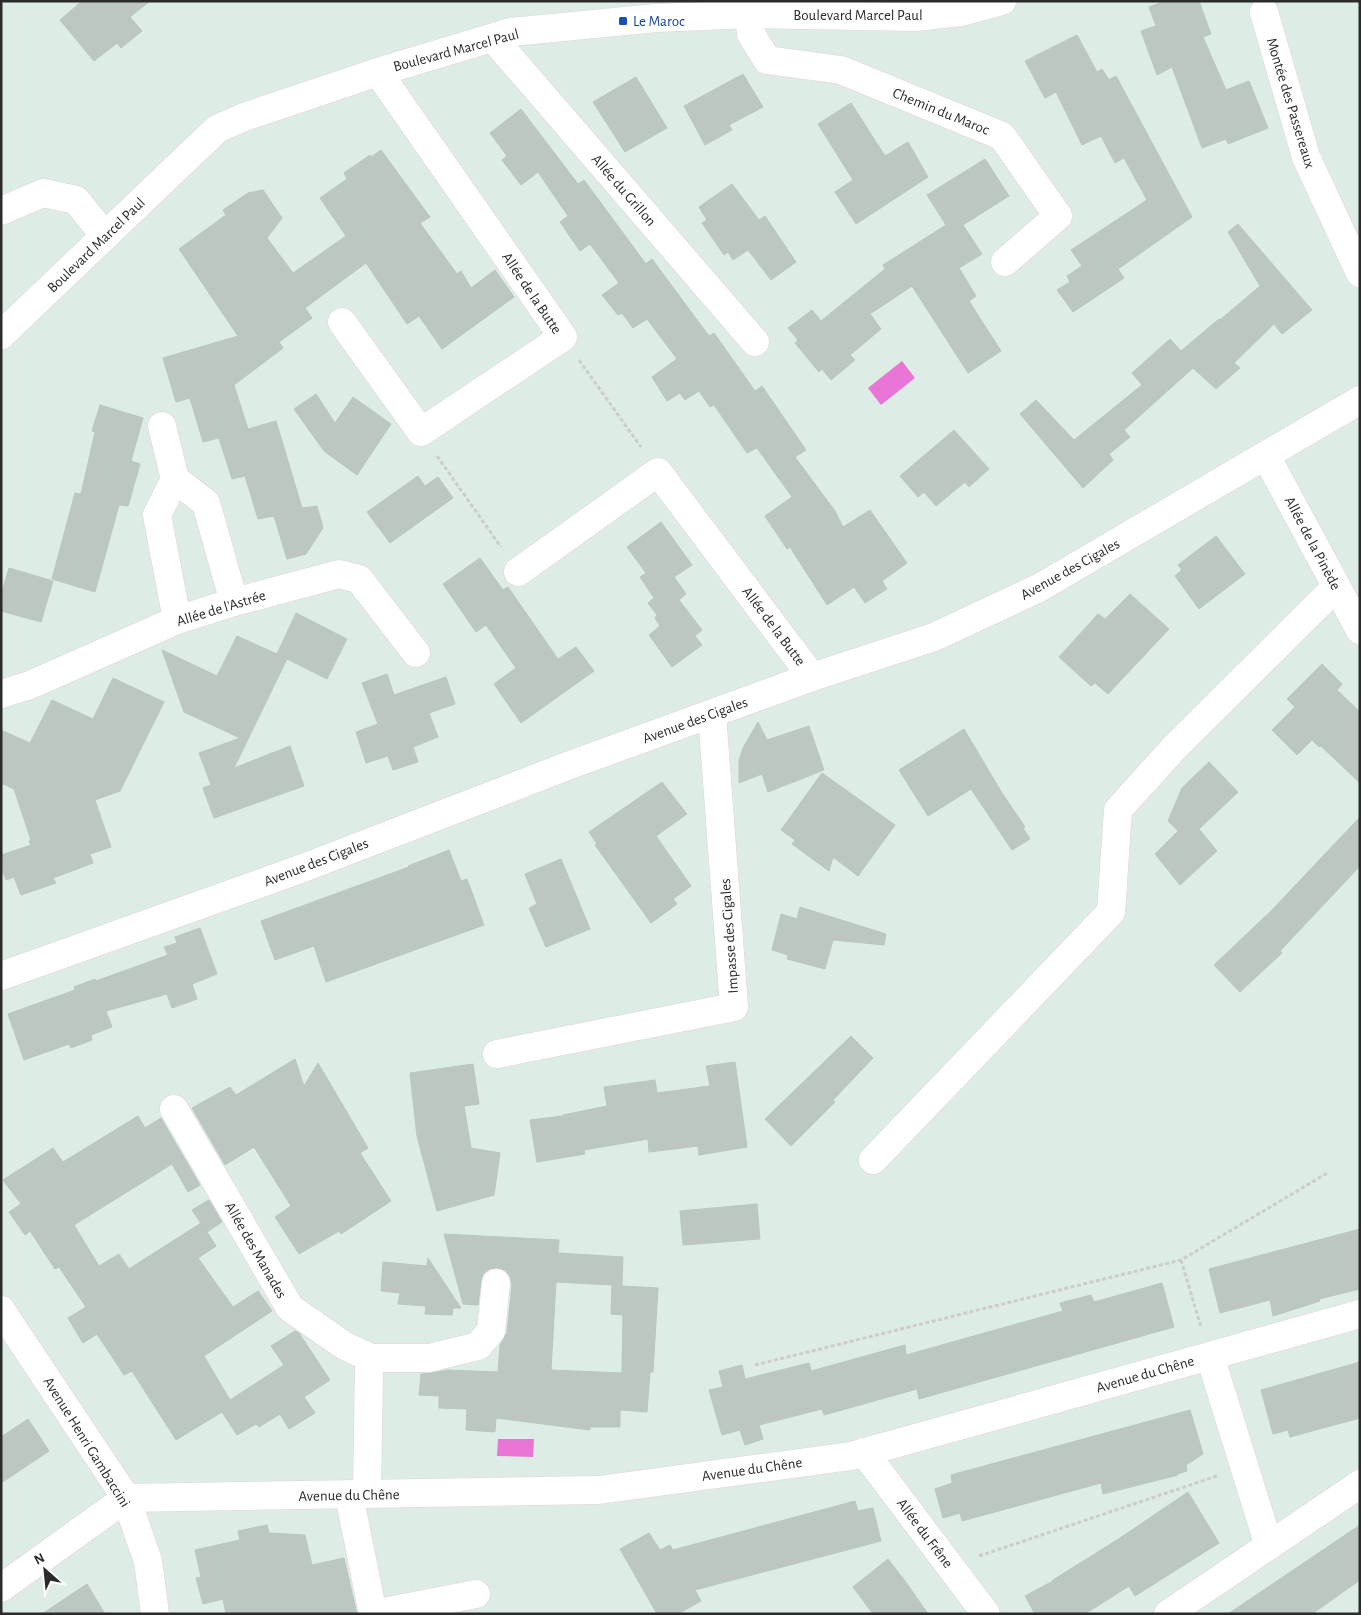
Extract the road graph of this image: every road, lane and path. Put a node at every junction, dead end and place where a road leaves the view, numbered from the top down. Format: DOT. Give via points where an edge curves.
graph roads {
  1 [pos="1002,1"];
  2 [pos="655,10"];
  3 [pos="1264,12"];
  4 [pos="749,14"];
  5 [pos="493,38"];
  6 [pos="378,72"];
  7 [pos="1,211"];
  8 [pos="105,236"];
  9 [pos="1005,262"];
  10 [pos="1360,273"];
  11 [pos="342,322"];
  12 [pos="1,335"];
  13 [pos="563,337"];
  14 [pos="755,342"];
  15 [pos="1360,400"];
  16 [pos="162,426"];
  17 [pos="421,432"];
  18 [pos="1266,456"];
  19 [pos="658,472"];
  20 [pos="175,479"];
  21 [pos="518,572"];
  22 [pos="1336,587"];
  23 [pos="234,602"];
  24 [pos="177,620"];
  25 [pos="1360,630"];
  26 [pos="416,653"];
  27 [pos="812,677"];
  28 [pos="1,694"];
  29 [pos="712,714"];
  30 [pos="1,976"];
  31 [pos="497,1054"];
  32 [pos="174,1109"];
  33 [pos="873,1160"];
  34 [pos="1329,1172"];
  35 [pos="1181,1260"];
  36 [pos="496,1283"];
  37 [pos="1,1310"];
  38 [pos="1360,1314"];
  39 [pos="1210,1356"];
  40 [pos="371,1358"];
  41 [pos="755,1365"];
  42 [pos="864,1452"];
  43 [pos="1244,1466"];
  44 [pos="1360,1484"];
  45 [pos="358,1494"];
  46 [pos="126,1498"];
  47 [pos="1269,1546"];
  48 [pos="950,1566"];
  49 [pos="1,1588"];
  50 [pos="476,1594"];
  51 [pos="155,1614"];
  52 [pos="373,1614"];
  53 [pos="986,1614"];
  54 [pos="1168,1614"];
  1 -- 4 [label="street, Boulevard Marcel Paul" via="961,12 915,17"];
  2 -- 4 [label="street, Boulevard Marcel Paul"];
  2 -- 5 [label="street, Boulevard Marcel Paul" via="512,32"];
  3 -- 10 [label="street, Montée des Passereaux" via="1306,157"];
  4 -- 9 [label="street, Chemin du Maroc" via="751,34 767,60 840,70 1002,136 1058,216"];
  5 -- 6 [label="street, Boulevard Marcel Paul"];
  5 -- 14 [label="street, Allée du Grillon"];
  6 -- 8 [label="street, Boulevard Marcel Paul" via="217,129"];
  6 -- 13 [label="street, Allée de la Butte"];
  7 -- 8 [label="street" via="43,193 76,200"];
  8 -- 12 [label="street, Boulevard Marcel Paul"];
  11 -- 17 [label="street"];
  13 -- 17 [label="street, Allée de la Butte"];
  13 -- 19 [label="path"];
  15 -- 18 [label="street, Avenue des Cigales"];
  16 -- 20 [label="street"];
  17 -- 21 [label="path"];
  18 -- 22 [label="street, Allée de la Pinède"];
  18 -- 27 [label="street, Avenue des Cigales" via="1039,588 934,636"];
  19 -- 21 [label="street"];
  19 -- 27 [label="street, Allée de la Butte"];
  20 -- 23 [label="street" via="206,503"];
  20 -- 24 [label="street" via="157,515"];
  22 -- 25 [label="street, Allée de la Pinède"];
  22 -- 33 [label="street" via="1173,748 1118,810 1111,912"];
  23 -- 24 [label="street, Allée de l'Astrée"];
  23 -- 26 [label="street, Allée de l'Astrée" via="339,574 359,579"];
  24 -- 28 [label="street, Allée de l'Astrée" via="30,685"];
  27 -- 29 [label="street, Avenue des Cigales"];
  29 -- 30 [label="street, Avenue des Cigales" via="303,868"];
  29 -- 31 [label="street, Impasse des Cigales" via="734,1007"];
  32 -- 40 [label="street, Allée des Manades" via="290,1308 345,1346"];
  34 -- 35 [label="path"];
  35 -- 39 [label="path"];
  35 -- 41 [label="path"];
  36 -- 40 [label="street, Allée des Manades" via="490,1331 478,1346 429,1358"];
  37 -- 46 [label="street, Avenue Henri Gambaccini"];
  38 -- 39 [label="street, Avenue du Chêne"];
  39 -- 42 [label="street, Avenue du Chêne"];
  39 -- 43 [label="street"];
  40 -- 45 [label="street"];
  42 -- 45 [label="street, Avenue du Chêne" via="599,1490"];
  42 -- 48 [label="street, Allée du Frêne"];
  43 -- 47 [label="street"];
  43 -- 48 [label="path"];
  44 -- 47 [label="street"];
  45 -- 46 [label="street, Avenue du Chêne"];
  45 -- 52 [label="street"];
  46 -- 49 [label="street"];
  46 -- 51 [label="street, Avenue Henri Gambaccini" via="148,1561"];
  47 -- 54 [label="street"];
  48 -- 53 [label="street, Allée du Frêne"];
  50 -- 52 [label="street"];
}
